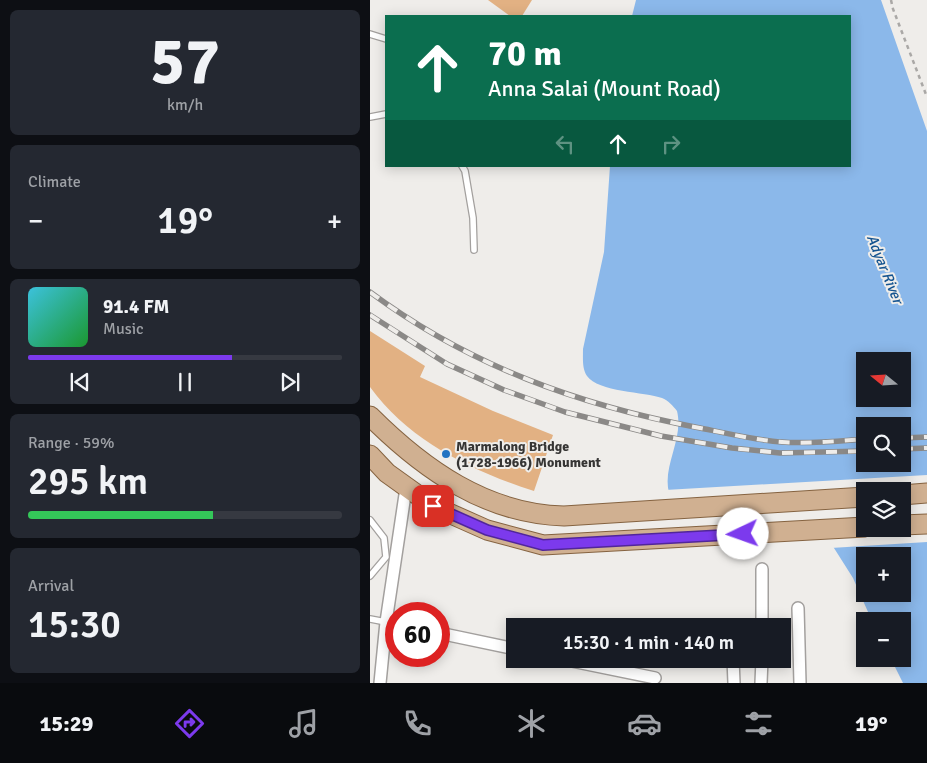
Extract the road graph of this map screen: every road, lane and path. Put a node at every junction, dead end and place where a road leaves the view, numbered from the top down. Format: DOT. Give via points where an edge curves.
graph roads {
  1 [pos="891,0"];
  2 [pos="370,34"];
  3 [pos="385,40"];
  4 [pos="927,97"];
  5 [pos="385,114"];
  6 [pos="370,117"];
  7 [pos="463,167"];
  8 [pos="474,250"];
  9 [pos="370,416"];
  10 [pos="370,455"];
  11 [pos="406,488"];
  12 [pos="927,493"];
  13 [pos="911,494"];
  14 [pos="856,498"];
  15 [pos="370,520"];
  16 [pos="927,524"];
  17 [pos="911,525"];
  18 [pos="856,528"];
  19 [pos="384,538"];
  20 [pos="398,543"];
  21 [pos="762,568"];
  22 [pos="370,576"];
  23 [pos="393,602"];
  24 [pos="798,608"];
  25 [pos="762,618"];
  26 [pos="370,619"];
  27 [pos="385,622"];
  28 [pos="450,635"];
  29 [pos="385,647"];
  30 [pos="506,647"];
  31 [pos="601,668"];
  32 [pos="733,668"];
  33 [pos="762,668"];
  34 [pos="377,678"];
  35 [pos="657,681"];
  36 [pos="734,683"];
  37 [pos="761,683"];
  38 [pos="800,683"];
  1 -- 4 [label="path"];
  2 -- 3 [label="lane"];
  5 -- 6 [label="lane"];
  7 -- 8 [label="lane" via="473,218"];
  9 -- 14 [label="main road" via="417,460 472,493 537,514 582,515"];
  10 -- 11 [label="main road"];
  11 -- 18 [label="main road" via="433,506 487,530 543,545"];
  11 -- 20 [label="street"];
  12 -- 13 [label="main road"];
  15 -- 19 [label="lane"];
  16 -- 17 [label="main road"];
  19 -- 20 [label="lane"];
  19 -- 22 [label="lane" via="386,557"];
  20 -- 23 [label="street"];
  21 -- 25 [label="street"];
  24 -- 38 [label="street"];
  26 -- 27 [label="lane"];
  28 -- 30 [label="street"];
  29 -- 34 [label="street"];
  31 -- 35 [label="street"];
  32 -- 36 [label="street"];
  33 -- 37 [label="street"];
}
